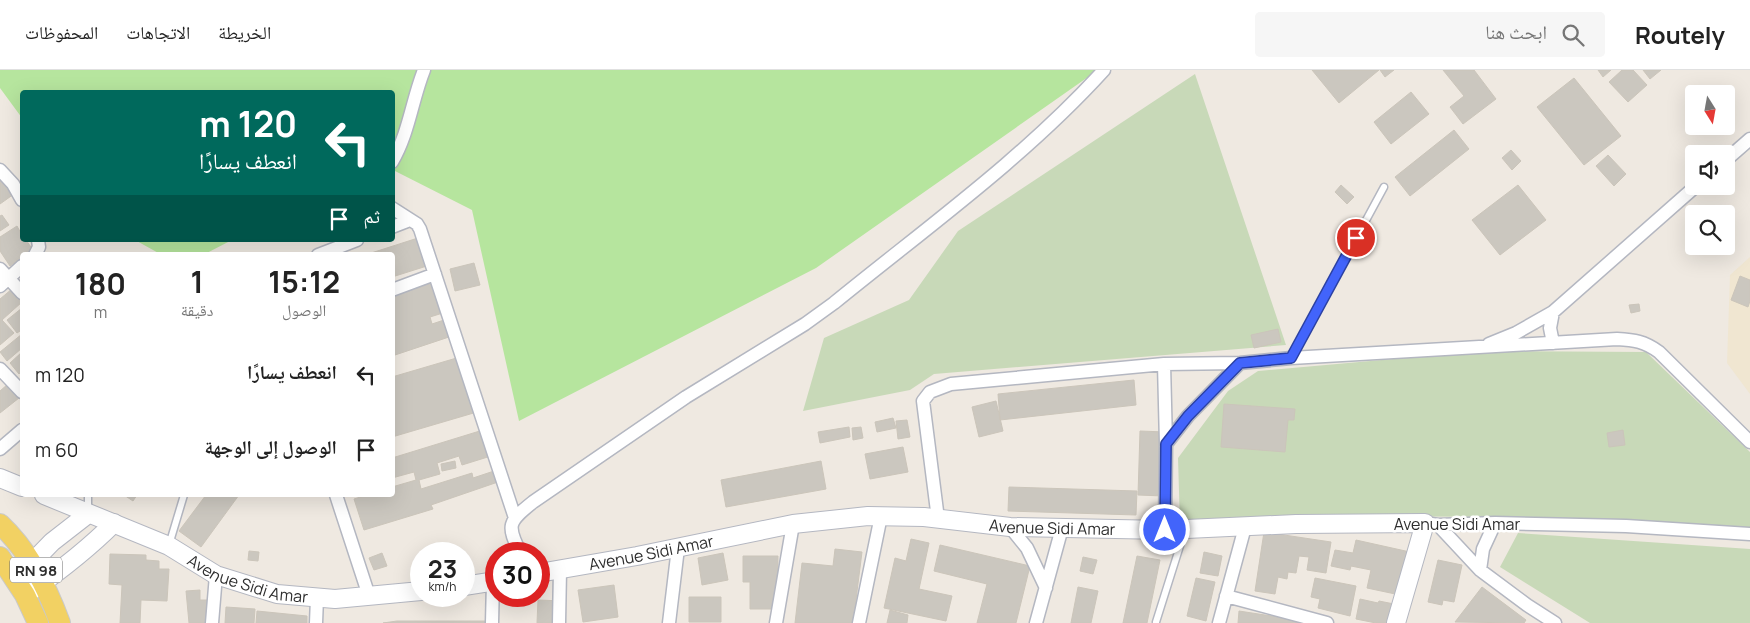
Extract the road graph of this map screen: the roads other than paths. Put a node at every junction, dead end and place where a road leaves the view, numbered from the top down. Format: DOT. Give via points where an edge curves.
graph roads {
  1 [pos="424,70"];
  2 [pos="1104,70"];
  3 [pos="1750,139"];
  4 [pos="1735,152"];
  5 [pos="395,157"];
  6 [pos="0,170"];
  7 [pos="1384,187"];
  8 [pos="1686,195"];
  9 [pos="20,196"];
  10 [pos="395,210"];
  11 [pos="410,220"];
  12 [pos="395,226"];
  13 [pos="352,242"];
  14 [pos="326,252"];
  15 [pos="20,267"];
  16 [pos="435,274"];
  17 [pos="3,278"];
  18 [pos="395,289"];
  19 [pos="20,291"];
  20 [pos="1553,312"];
  21 [pos="1553,343"];
  22 [pos="1478,348"];
  23 [pos="1291,358"];
  24 [pos="1240,363"];
  25 [pos="1164,364"];
  26 [pos="0,368"];
  27 [pos="20,390"];
  28 [pos="20,432"];
  29 [pos="1750,442"];
  30 [pos="1166,444"];
  31 [pos="0,449"];
  32 [pos="0,478"];
  33 [pos="20,486"];
  34 [pos="49,497"];
  35 [pos="88,497"];
  36 [pos="183,497"];
  37 [pos="337,497"];
  38 [pos="88,514"];
  39 [pos="881,516"];
  40 [pos="515,518"];
  41 [pos="938,519"];
  42 [pos="114,523"];
  43 [pos="1495,523"];
  44 [pos="0,524"];
  45 [pos="793,524"];
  46 [pos="1431,524"];
  47 [pos="1245,526"];
  48 [pos="1010,527"];
  49 [pos="1062,528"];
  50 [pos="1185,529"];
  51 [pos="1165,530"];
  52 [pos="1750,534"];
  53 [pos="515,542"];
  54 [pos="169,546"];
  55 [pos="678,548"];
  56 [pos="0,557"];
  57 [pos="32,564"];
  58 [pos="560,570"];
  59 [pos="1480,570"];
  60 [pos="550,571"];
  61 [pos="216,575"];
  62 [pos="43,582"];
  63 [pos="21,587"];
  64 [pos="1046,588"];
  65 [pos="410,593"];
  66 [pos="369,596"];
  67 [pos="1226,596"];
  68 [pos="317,598"];
  69 [pos="493,607"];
  70 [pos="1156,622"];
  71 [pos="38,623"];
  72 [pos="60,623"];
  73 [pos="212,623"];
  74 [pos="316,623"];
  75 [pos="492,623"];
  76 [pos="559,623"];
  77 [pos="669,623"];
  78 [pos="776,623"];
  79 [pos="859,623"];
  80 [pos="1036,623"];
  81 [pos="1219,623"];
  82 [pos="1327,623"];
  83 [pos="1396,623"];
  84 [pos="1555,623"];
  1 -- 5 [label="street" via="402,145"];
  2 -- 40 [label="street" via="1025,149 834,303 686,397 533,502"];
  3 -- 4 [label="street"];
  6 -- 9 [label="street"];
  7 -- 23 [label="lane"];
  8 -- 20 [label="street"];
  10 -- 11 [label="street"];
  11 -- 12 [label="street"];
  11 -- 16 [label="street" via="418,224"];
  13 -- 14 [label="street"];
  15 -- 17 [label="street"];
  16 -- 18 [label="street"];
  16 -- 40 [label="street"];
  17 -- 19 [label="street"];
  20 -- 21 [label="street" via="1550,328"];
  20 -- 22 [label="street"];
  21 -- 22 [label="street"];
  21 -- 29 [label="street" via="1617,339 1647,343"];
  22 -- 23 [label="street"];
  23 -- 24 [label="street"];
  24 -- 25 [label="street"];
  24 -- 30 [label="street" via="1188,416"];
  25 -- 30 [label="street"];
  25 -- 41 [label="street" via="951,384 930,392 923,400"];
  26 -- 27 [label="street"];
  28 -- 31 [label="street"];
  30 -- 51 [label="street"];
  32 -- 33 [label="street"];
  34 -- 38 [label="street, Avenue Sidi Amar"];
  35 -- 38 [label="lane"];
  36 -- 54 [label="lane"];
  37 -- 66 [label="street"];
  38 -- 42 [label="street, Avenue Sidi Amar"];
  38 -- 57 [label="street" via="64,532"];
  39 -- 41 [label="street, Avenue Sidi Amar"];
  39 -- 45 [label="street, Avenue Sidi Amar"];
  39 -- 79 [label="street"];
  40 -- 53 [label="street" via="511,525"];
  41 -- 48 [label="street, Avenue Sidi Amar"];
  42 -- 54 [label="street, Avenue Sidi Amar"];
  42 -- 62 [label="street" via="68,565"];
  43 -- 46 [label="street, Avenue Sidi Amar"];
  43 -- 52 [label="street, Avenue Sidi Amar" via="1626,526"];
  43 -- 59 [label="street" via="1483,548"];
  44 -- 57 [label="main road, RN 98" via="20,544"];
  45 -- 55 [label="street, Avenue Sidi Amar"];
  45 -- 78 [label="street"];
  46 -- 47 [label="street, Avenue Sidi Amar"];
  46 -- 59 [label="street"];
  46 -- 83 [label="street"];
  47 -- 50 [label="street, Avenue Sidi Amar"];
  47 -- 67 [label="street"];
  48 -- 49 [label="street, Avenue Sidi Amar"];
  48 -- 64 [label="street" via="1027,548"];
  49 -- 51 [label="street, Avenue Sidi Amar"];
  49 -- 64 [label="street"];
  50 -- 51 [label="street, Avenue Sidi Amar"];
  50 -- 70 [label="lane"];
  54 -- 61 [label="street, Avenue Sidi Amar"];
  55 -- 58 [label="street, Avenue Sidi Amar"];
  55 -- 77 [label="street"];
  56 -- 63 [label="main road, RN 98"];
  57 -- 62 [label="main road, RN 98"];
  57 -- 63 [label="street"];
  58 -- 60 [label="street, Avenue Sidi Amar"];
  58 -- 76 [label="street"];
  59 -- 84 [label="street"];
  61 -- 68 [label="street, Avenue Sidi Amar" via="277,594"];
  61 -- 73 [label="street"];
  62 -- 63 [label="street"];
  62 -- 72 [label="main road, RN 98"];
  63 -- 71 [label="main road, RN 98"];
  64 -- 80 [label="street"];
  65 -- 66 [label="street, Avenue Sidi Amar"];
  66 -- 68 [label="street, Avenue Sidi Amar"];
  67 -- 81 [label="street"];
  67 -- 82 [label="street"];
  68 -- 74 [label="street"];
  69 -- 75 [label="street"];
}
